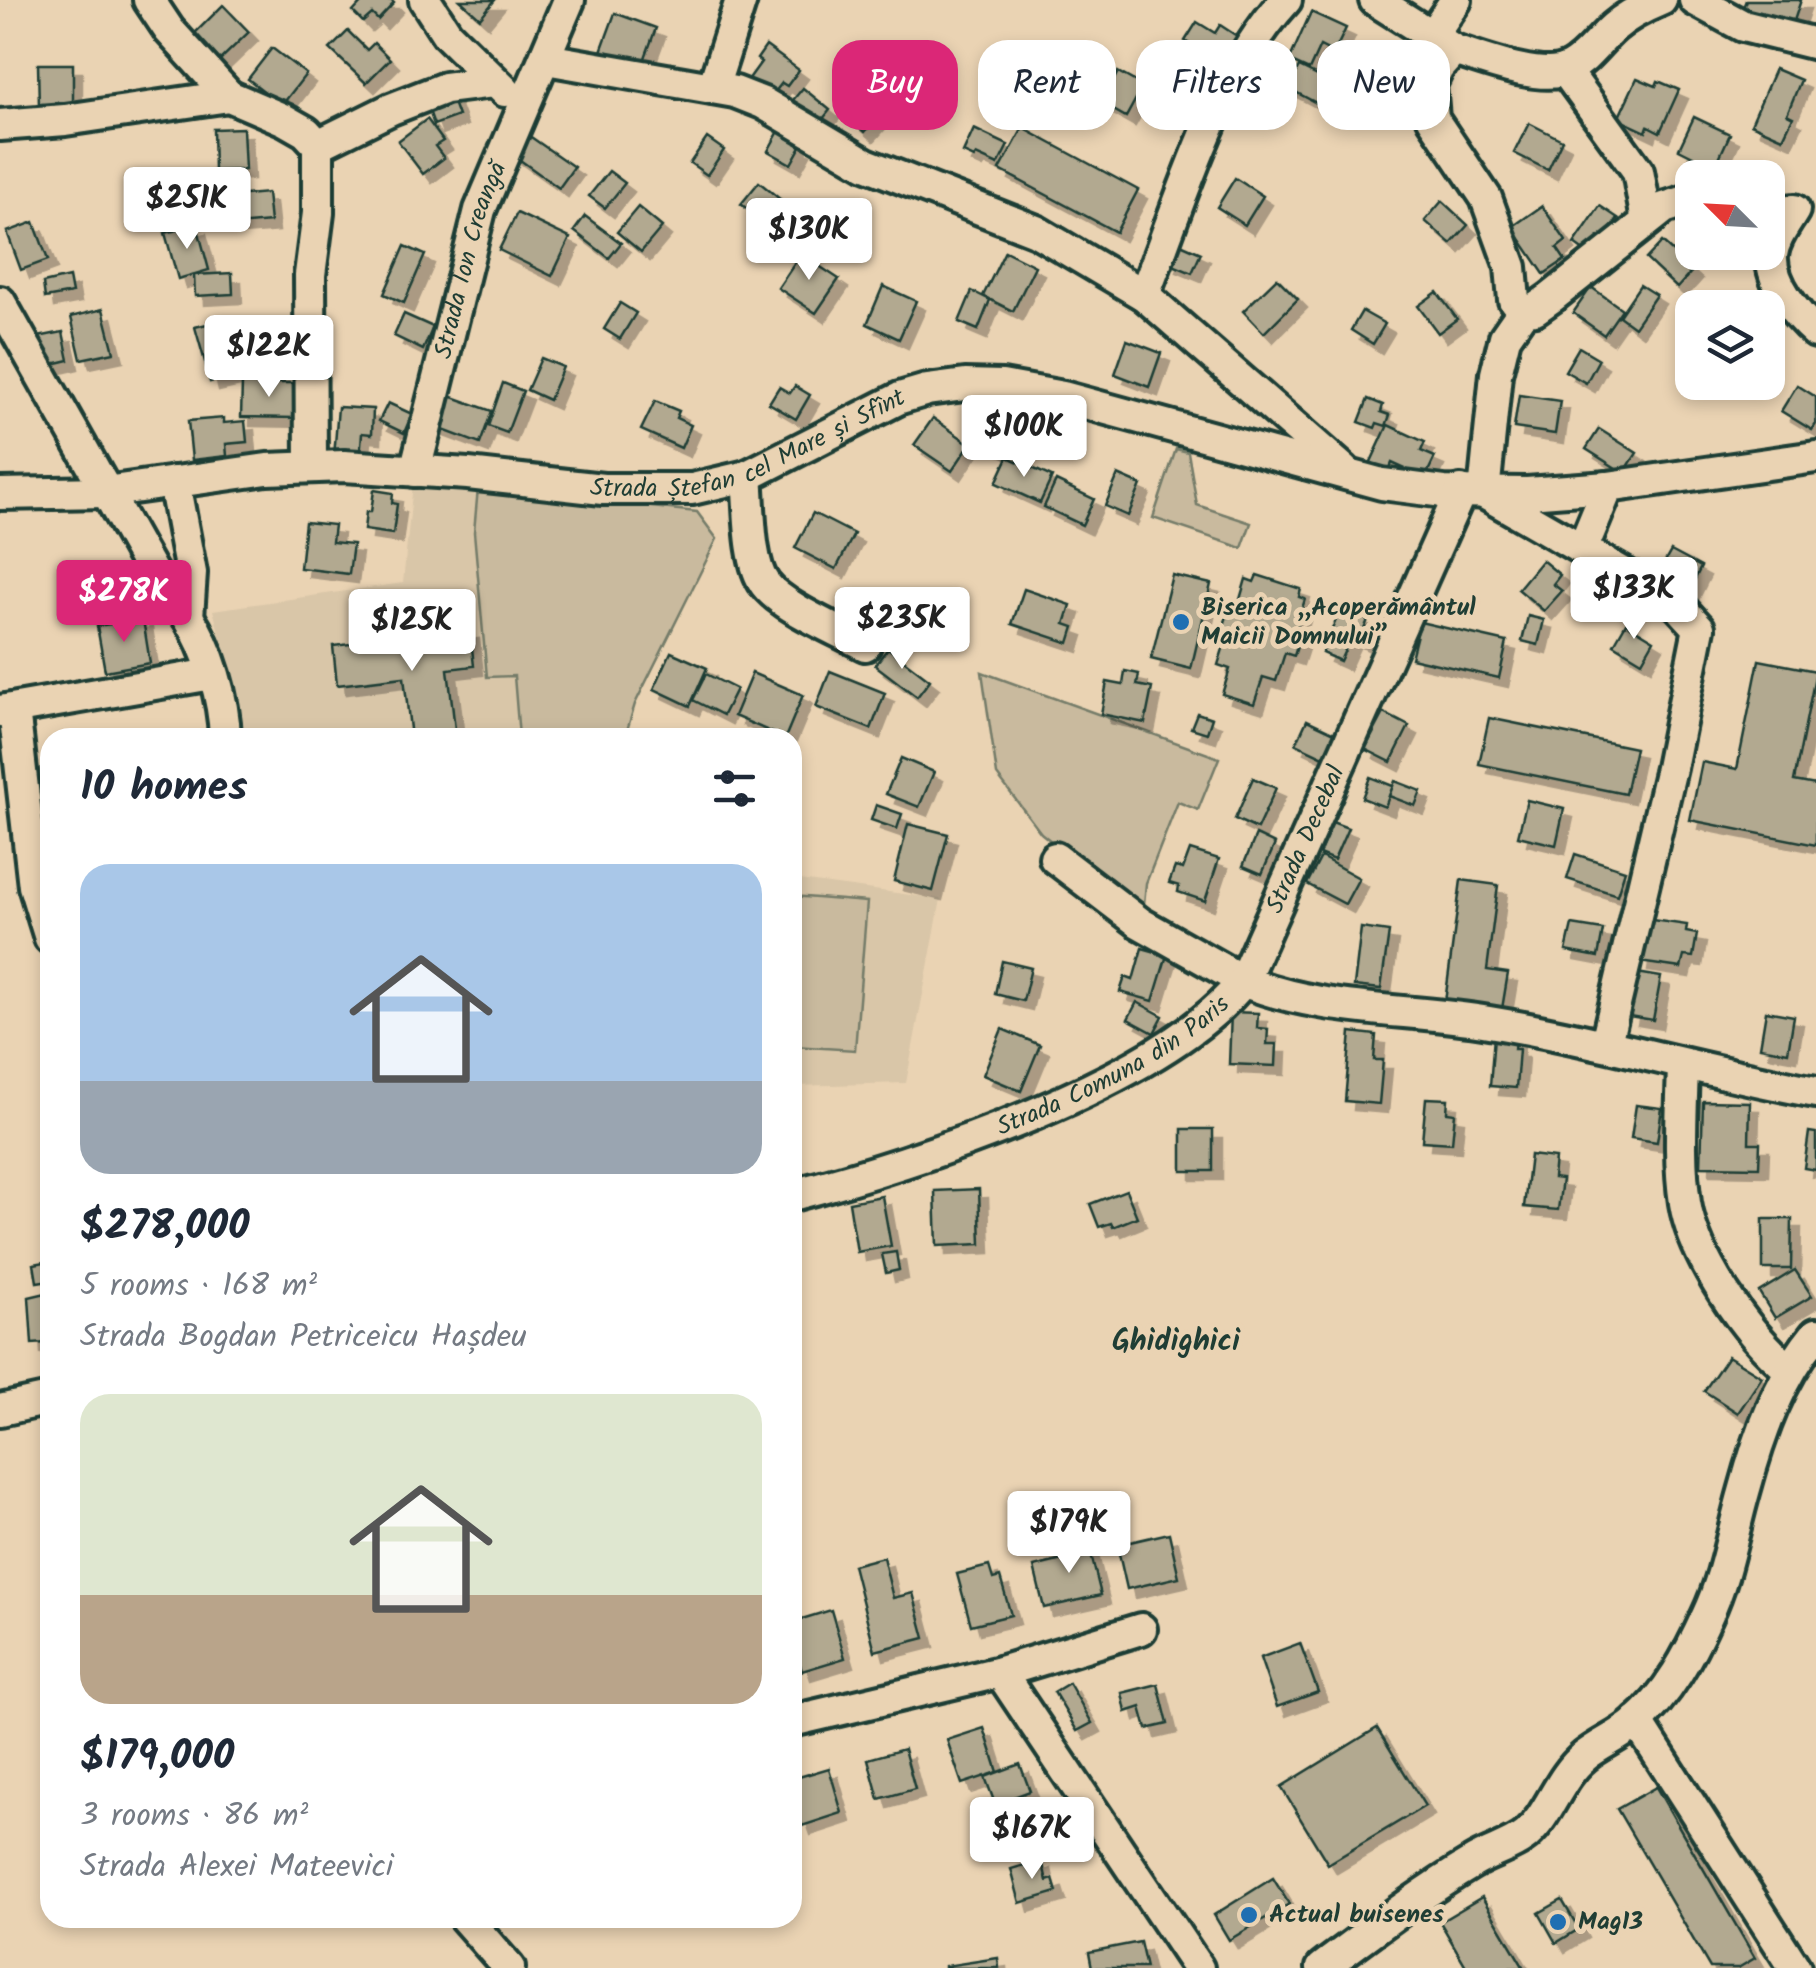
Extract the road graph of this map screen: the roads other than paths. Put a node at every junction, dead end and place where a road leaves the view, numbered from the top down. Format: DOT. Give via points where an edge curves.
graph roads {
  1 [pos="149,0"];
  2 [pos="425,0"];
  3 [pos="568,0"];
  4 [pos="741,0"];
  5 [pos="1286,0"];
  6 [pos="1375,0"];
  7 [pos="1456,0"];
  8 [pos="1661,0"];
  9 [pos="1696,0"];
  10 [pos="1441,40"];
  11 [pos="1445,40"];
  12 [pos="1450,44"];
  13 [pos="1816,44"];
  14 [pos="546,58"];
  15 [pos="1565,70"];
  16 [pos="493,82"];
  17 [pos="714,88"];
  18 [pos="229,96"];
  19 [pos="524,104"];
  20 [pos="0,125"];
  21 [pos="1440,130"];
  22 [pos="318,145"];
  23 [pos="1675,204"];
  24 [pos="1793,206"];
  25 [pos="1646,221"];
  26 [pos="1144,295"];
  27 [pos="0,302"];
  28 [pos="1523,310"];
  29 [pos="1816,332"];
  30 [pos="1816,457"];
  31 [pos="312,466"];
  32 [pos="415,471"];
  33 [pos="747,476"];
  34 [pos="1350,476"];
  35 [pos="174,482"];
  36 [pos="1608,487"];
  37 [pos="104,492"];
  38 [pos="1473,492"];
  39 [pos="0,494"];
  40 [pos="181,519"];
  41 [pos="134,542"];
  42 [pos="1582,550"];
  43 [pos="188,617"];
  44 [pos="865,645"];
  45 [pos="212,674"];
  46 [pos="7,710"];
  47 [pos="224,728"];
  48 [pos="1055,858"];
  49 [pos="40,906"];
  50 [pos="1243,981"];
  51 [pos="1606,1043"];
  52 [pos="1682,1065"];
  53 [pos="1816,1092"];
  54 [pos="802,1192"];
  55 [pos="1816,1334"];
  56 [pos="1789,1368"];
  57 [pos="40,1401"];
  58 [pos="0,1410"];
  59 [pos="1141,1629"];
  60 [pos="1000,1672"];
  61 [pos="802,1720"];
  62 [pos="1638,1722"];
  63 [pos="474,1928"];
  64 [pos="509,1968"];
  65 [pos="1198,1968"];
  66 [pos="1322,1968"];
  67 [pos="1795,1968"];
  1 -- 18 [label="street"];
  2 -- 16 [label="street" via="446,34"];
  3 -- 14 [label="street, Strada Ion Creangă"];
  4 -- 17 [label="street"];
  5 -- 26 [label="street" via="1240,63"];
  6 -- 10 [label="street"];
  7 -- 11 [label="street"];
  8 -- 15 [label="street" via="1617,24"];
  9 -- 13 [label="street" via="1743,26"];
  12 -- 15 [label="street" via="1526,70"];
  14 -- 17 [label="street"];
  14 -- 19 [label="street, Strada Ion Creangă"];
  15 -- 25 [label="street" via="1638,171"];
  16 -- 19 [label="street"];
  16 -- 22 [label="street" via="445,88"];
  17 -- 26 [label="street" via="763,103 866,164 1036,231"];
  18 -- 20 [label="street"];
  18 -- 22 [label="street" via="285,120"];
  19 -- 32 [label="street, Strada Ion Creangă" via="469,245"];
  21 -- 28 [label="street" via="1486,198 1512,267 1514,300"];
  22 -- 31 [label="street" via="310,275"];
  23 -- 25 [label="street"];
  24 -- 29 [label="street" via="1772,252 1773,270"];
  25 -- 28 [label="street" via="1536,309"];
  26 -- 34 [label="street"];
  27 -- 37 [label="street"];
  28 -- 38 [label="street" via="1505,337"];
  30 -- 36 [label="street, Strada Ștefan cel Mare și Sfînt"];
  31 -- 32 [label="street, Strada Ștefan cel Mare și Sfînt"];
  31 -- 35 [label="street, Strada Ștefan cel Mare și Sfînt"];
  32 -- 33 [label="street, Strada Ștefan cel Mare și Sfînt" via="649,490 713,486"];
  33 -- 34 [label="street, Strada Ștefan cel Mare și Sfînt" via="900,398 965,385 1063,398"];
  33 -- 44 [label="street" via="764,583"];
  34 -- 38 [label="street, Strada Ștefan cel Mare și Sfînt" via="1417,490"];
  35 -- 37 [label="street, Strada Ștefan cel Mare și Sfînt"];
  35 -- 40 [label="street"];
  36 -- 38 [label="street, Strada Ștefan cel Mare și Sfînt"];
  36 -- 42 [label="street"];
  37 -- 39 [label="street, Strada Ștefan cel Mare și Sfînt"];
  37 -- 41 [label="street"];
  38 -- 42 [label="street, Strada Ștefan cel Mare și Sfînt"];
  38 -- 50 [label="street, Strada Decebal"];
  40 -- 41 [label="street" via="161,502 146,505 134,523"];
  40 -- 43 [label="street" via="191,573"];
  41 -- 43 [label="street"];
  42 -- 51 [label="street, Strada Ștefan cel Mare și Sfînt" via="1677,604 1699,628"];
  43 -- 45 [label="street"];
  45 -- 46 [label="street"];
  45 -- 47 [label="street"];
  46 -- 49 [label="street"];
  48 -- 50 [label="street" via="1140,923"];
  50 -- 51 [label="street, Strada Comuna din Paris" via="1338,1006 1484,1021"];
  50 -- 54 [label="street, Strada Comuna din Paris" via="1173,1041 1071,1097 974,1137"];
  51 -- 52 [label="street, Strada Comuna din Paris"];
  52 -- 53 [label="street, Strada Comuna din Paris"];
  52 -- 56 [label="street" via="1681,1169 1691,1227 1744,1324"];
  55 -- 56 [label="street"];
  56 -- 62 [label="street" via="1708,1616 1668,1686"];
  57 -- 58 [label="street"];
  59 -- 60 [label="street"];
  60 -- 61 [label="street"];
  60 -- 65 [label="street"];
  62 -- 66 [label="street" via="1566,1774 1539,1823 1521,1839 1474,1861"];
  62 -- 67 [label="street"];
  63 -- 64 [label="street"];
}
